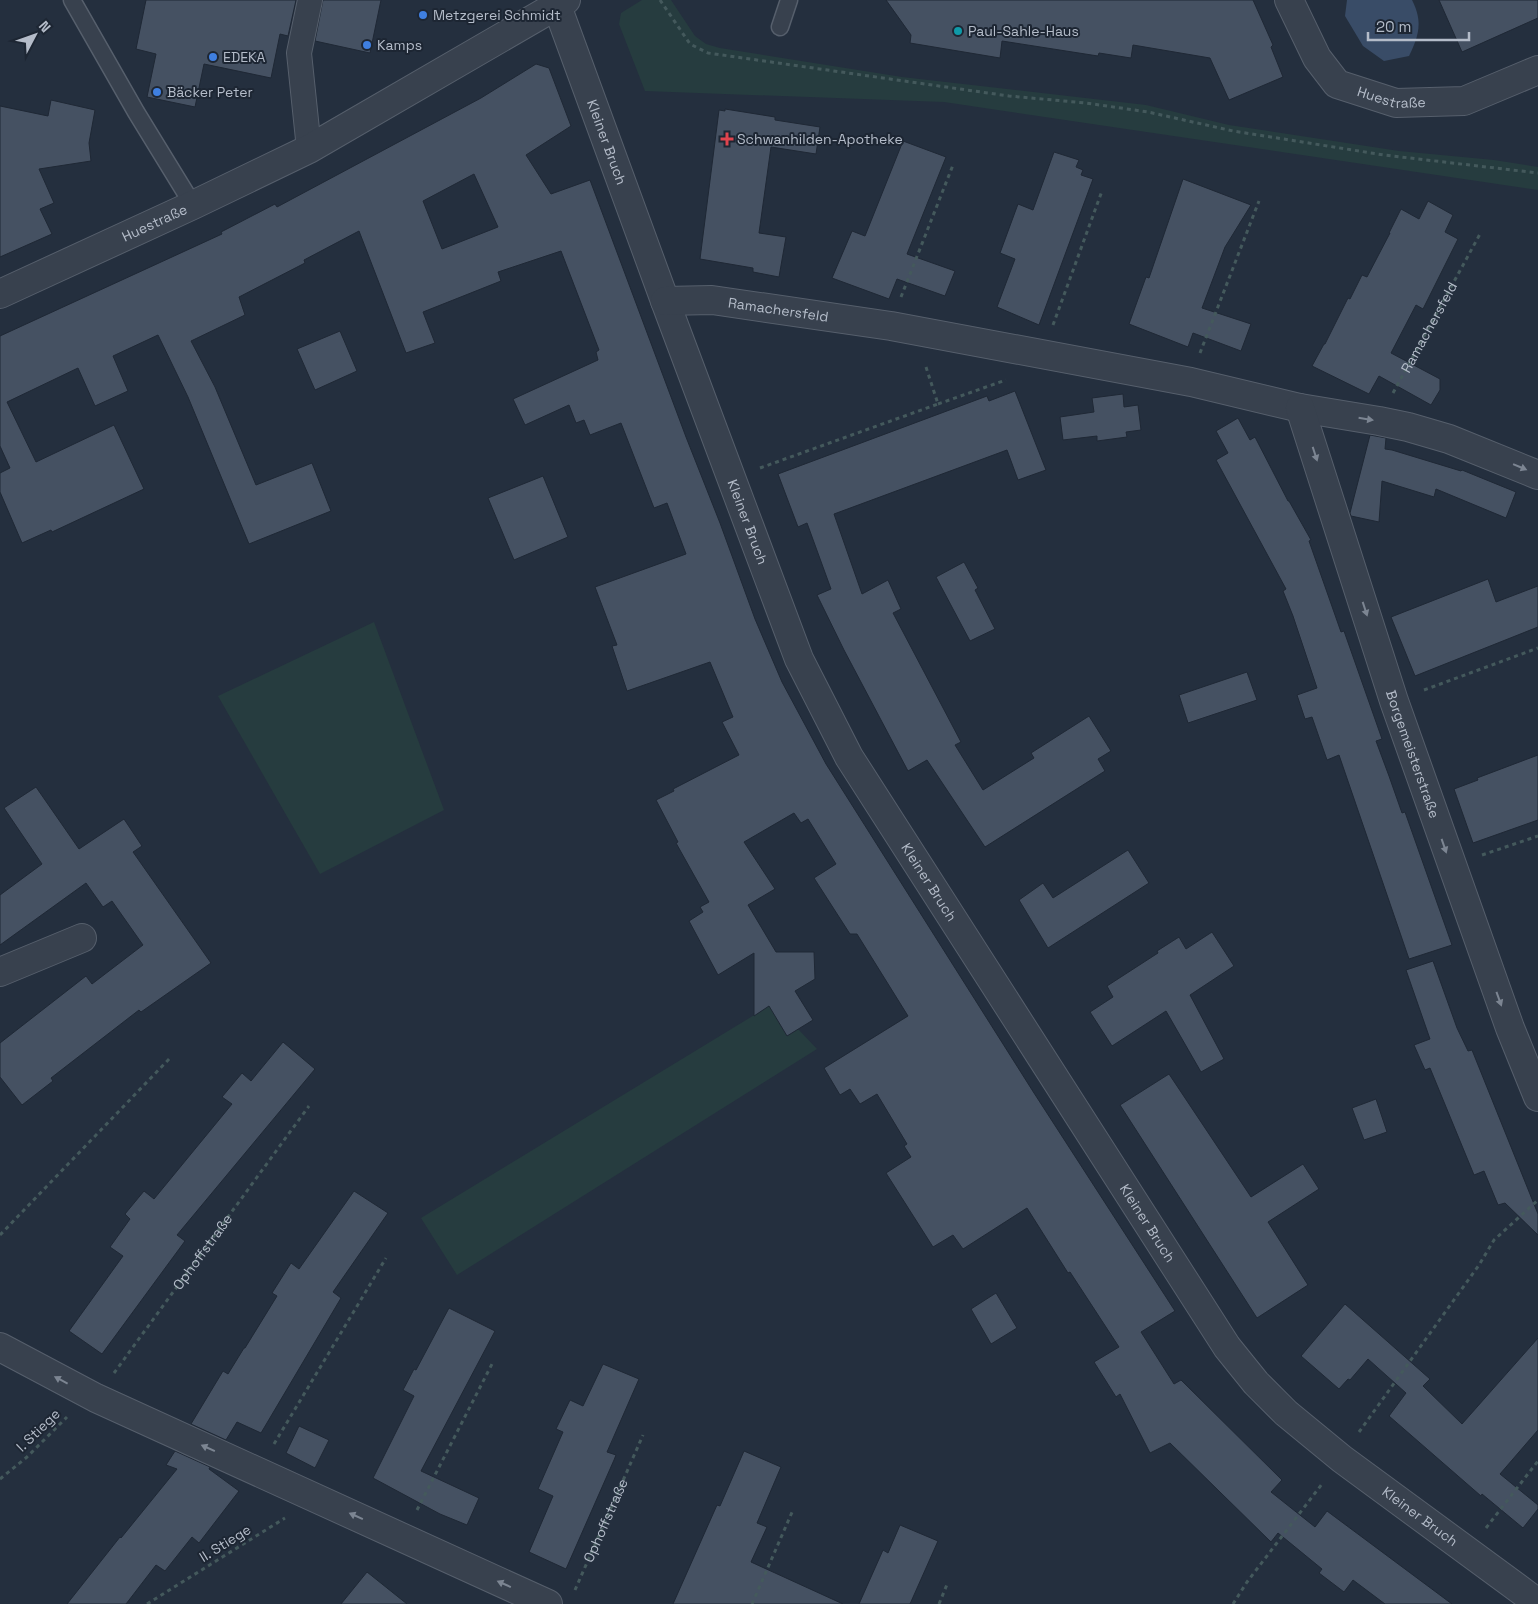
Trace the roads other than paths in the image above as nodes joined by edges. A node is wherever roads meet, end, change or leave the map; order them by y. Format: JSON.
{"nodes":[{"id":1,"x":72,"y":0,"type":"edge"},
{"id":2,"x":310,"y":0,"type":"edge"},
{"id":3,"x":789,"y":0,"type":"edge"},
{"id":4,"x":1289,"y":0,"type":"edge"},
{"id":5,"x":561,"y":3,"type":"edge"},
{"id":6,"x":780,"y":27,"type":"dead end"},
{"id":7,"x":1538,"y":70,"type":"edge"},
{"id":8,"x":309,"y":149,"type":"junction"},
{"id":9,"x":193,"y":205,"type":"junction"},
{"id":10,"x":0,"y":294,"type":"edge"},
{"id":11,"x":665,"y":301,"type":"junction"},
{"id":12,"x":1300,"y":408,"type":"junction"},
{"id":13,"x":1538,"y":474,"type":"edge"},
{"id":14,"x":82,"y":938,"type":"dead end"},
{"id":15,"x":0,"y":972,"type":"edge"},
{"id":16,"x":1538,"y":1097,"type":"edge"},
{"id":17,"x":0,"y":1347,"type":"edge"},
{"id":18,"x":1538,"y":1603,"type":"edge"},
{"id":19,"x":548,"y":1604,"type":"edge"}],
"edges":[{"from":1,"to":9,"type":"lane"},
{"from":2,"to":8,"type":"street"},
{"from":3,"to":6,"type":"lane"},
{"from":4,"to":7,"type":"street","name":"Huestraße"},
{"from":5,"to":8,"type":"street","name":"Huestraße"},
{"from":5,"to":11,"type":"street","name":"Kleiner Bruch"},
{"from":8,"to":9,"type":"street","name":"Huestraße"},
{"from":9,"to":10,"type":"street","name":"Huestraße"},
{"from":11,"to":12,"type":"street","name":"Ramachersfeld"},
{"from":11,"to":18,"type":"street","name":"Kleiner Bruch"},
{"from":12,"to":13,"type":"street","name":"Ramachersfeld","one_way":true},
{"from":12,"to":16,"type":"street","name":"Borgemeisterstraße","one_way":true},
{"from":14,"to":15,"type":"street"},
{"from":19,"to":17,"type":"street","one_way":true}]}
